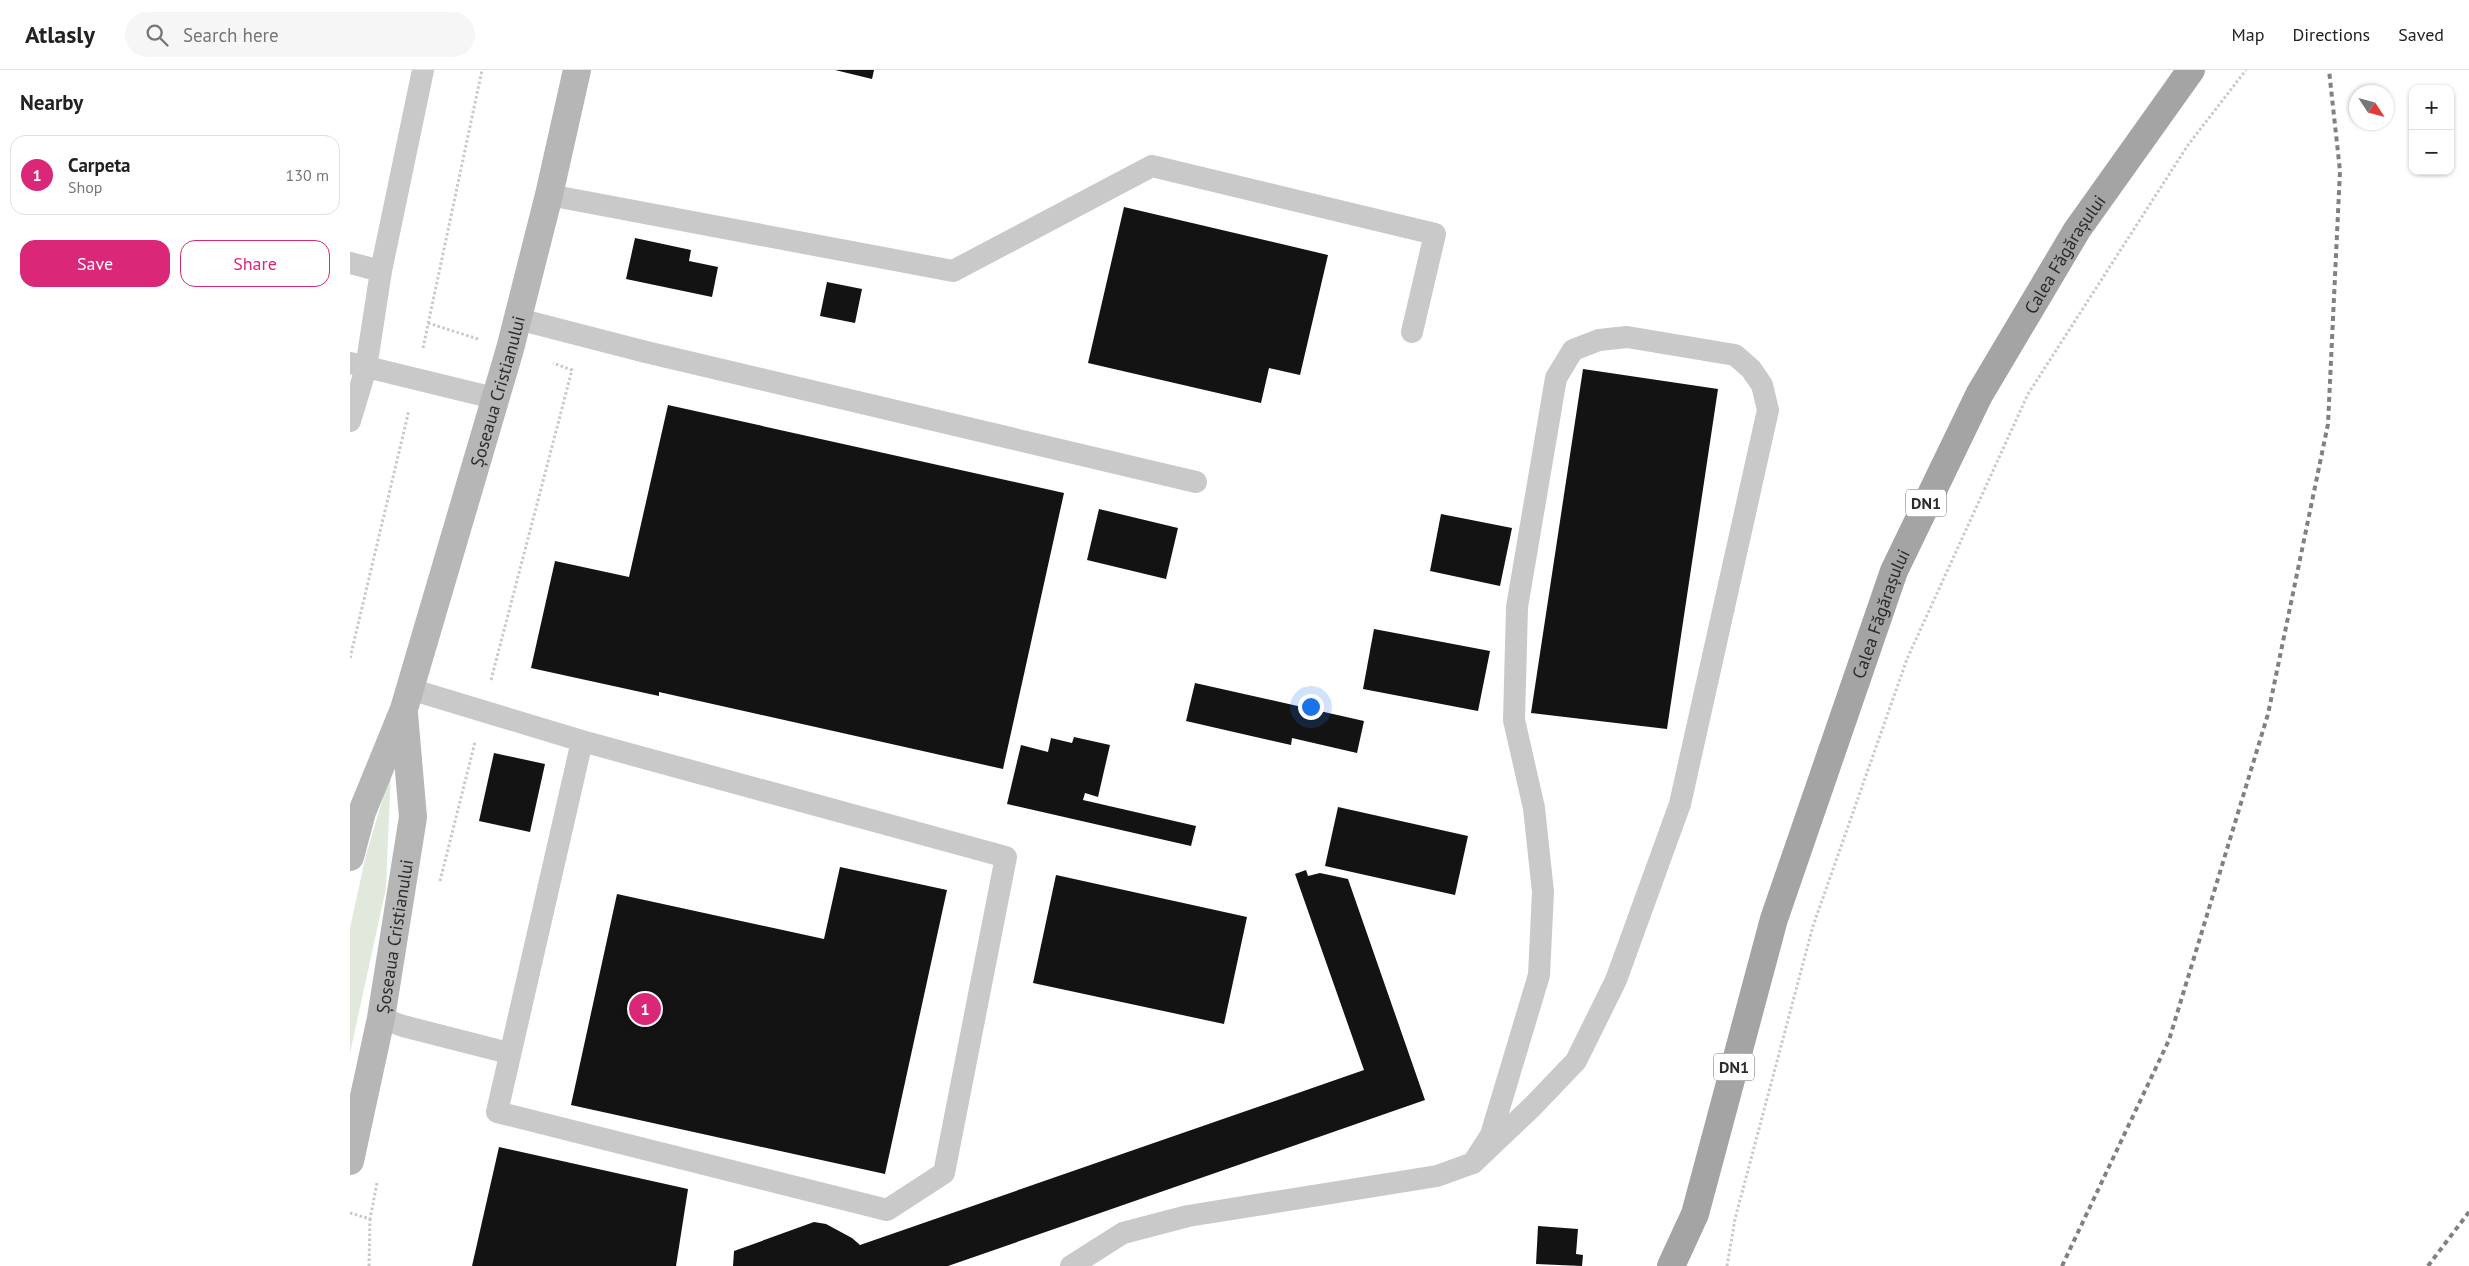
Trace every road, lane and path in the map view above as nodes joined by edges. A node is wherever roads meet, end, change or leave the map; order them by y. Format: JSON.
{"nodes":[{"id":1,"x":423,"y":70,"type":"edge"},
{"id":2,"x":577,"y":70,"type":"edge"},
{"id":3,"x":2190,"y":70,"type":"edge"},
{"id":4,"x":2246,"y":70,"type":"edge"},
{"id":5,"x":549,"y":195,"type":"junction"},
{"id":6,"x":350,"y":263,"type":"edge"},
{"id":7,"x":381,"y":271,"type":"junction"},
{"id":8,"x":518,"y":320,"type":"junction"},
{"id":9,"x":1412,"y":332,"type":"dead end"},
{"id":10,"x":358,"y":365,"type":"edge"},
{"id":11,"x":494,"y":398,"type":"junction"},
{"id":12,"x":350,"y":420,"type":"edge"},
{"id":13,"x":1196,"y":482,"type":"dead end"},
{"id":14,"x":407,"y":699,"type":"junction"},
{"id":15,"x":582,"y":741,"type":"junction"},
{"id":16,"x":350,"y":857,"type":"edge"},
{"id":17,"x":381,"y":1018,"type":"junction"},
{"id":18,"x":509,"y":1053,"type":"junction"},
{"id":19,"x":350,"y":1161,"type":"edge"},
{"id":20,"x":1473,"y":1163,"type":"junction"},
{"id":21,"x":1695,"y":1214,"type":"junction"},
{"id":22,"x":370,"y":1219,"type":"dead end"},
{"id":23,"x":369,"y":1266,"type":"edge"},
{"id":24,"x":1071,"y":1266,"type":"edge"},
{"id":25,"x":1671,"y":1266,"type":"edge"},
{"id":26,"x":1691,"y":1266,"type":"edge"},
{"id":27,"x":1727,"y":1266,"type":"edge"}],
"edges":[{"from":1,"to":7,"type":"lane"},
{"from":2,"to":5,"type":"street","name":"Șoseaua Cristianului"},
{"from":3,"to":21,"type":"main road","name":"Calea Făgărașului","number":"DN1"},
{"from":4,"to":27,"type":"path"},
{"from":5,"to":8,"type":"street","name":"Șoseaua Cristianului"},
{"from":5,"to":9,"type":"lane"},
{"from":6,"to":7,"type":"lane"},
{"from":7,"to":10,"type":"lane"},
{"from":8,"to":11,"type":"street","name":"Șoseaua Cristianului"},
{"from":8,"to":13,"type":"lane"},
{"from":10,"to":11,"type":"lane"},
{"from":10,"to":12,"type":"lane"},
{"from":11,"to":14,"type":"street","name":"Șoseaua Cristianului"},
{"from":14,"to":15,"type":"lane"},
{"from":14,"to":16,"type":"street","name":"Șoseaua Cristianului"},
{"from":14,"to":17,"type":"street","name":"Șoseaua Cristianului"},
{"from":15,"to":18,"type":"lane"},
{"from":15,"to":18,"type":"lane"},
{"from":17,"to":18,"type":"lane"},
{"from":17,"to":19,"type":"street","name":"Șoseaua Cristianului"},
{"from":20,"to":20,"type":"lane"},
{"from":20,"to":24,"type":"lane"},
{"from":21,"to":25,"type":"main road","name":"Calea Făgărașului","number":"DN1"},
{"from":21,"to":26,"type":"main road","name":"Calea Făgărașului","number":"DN1"},
{"from":22,"to":23,"type":"path"}]}
